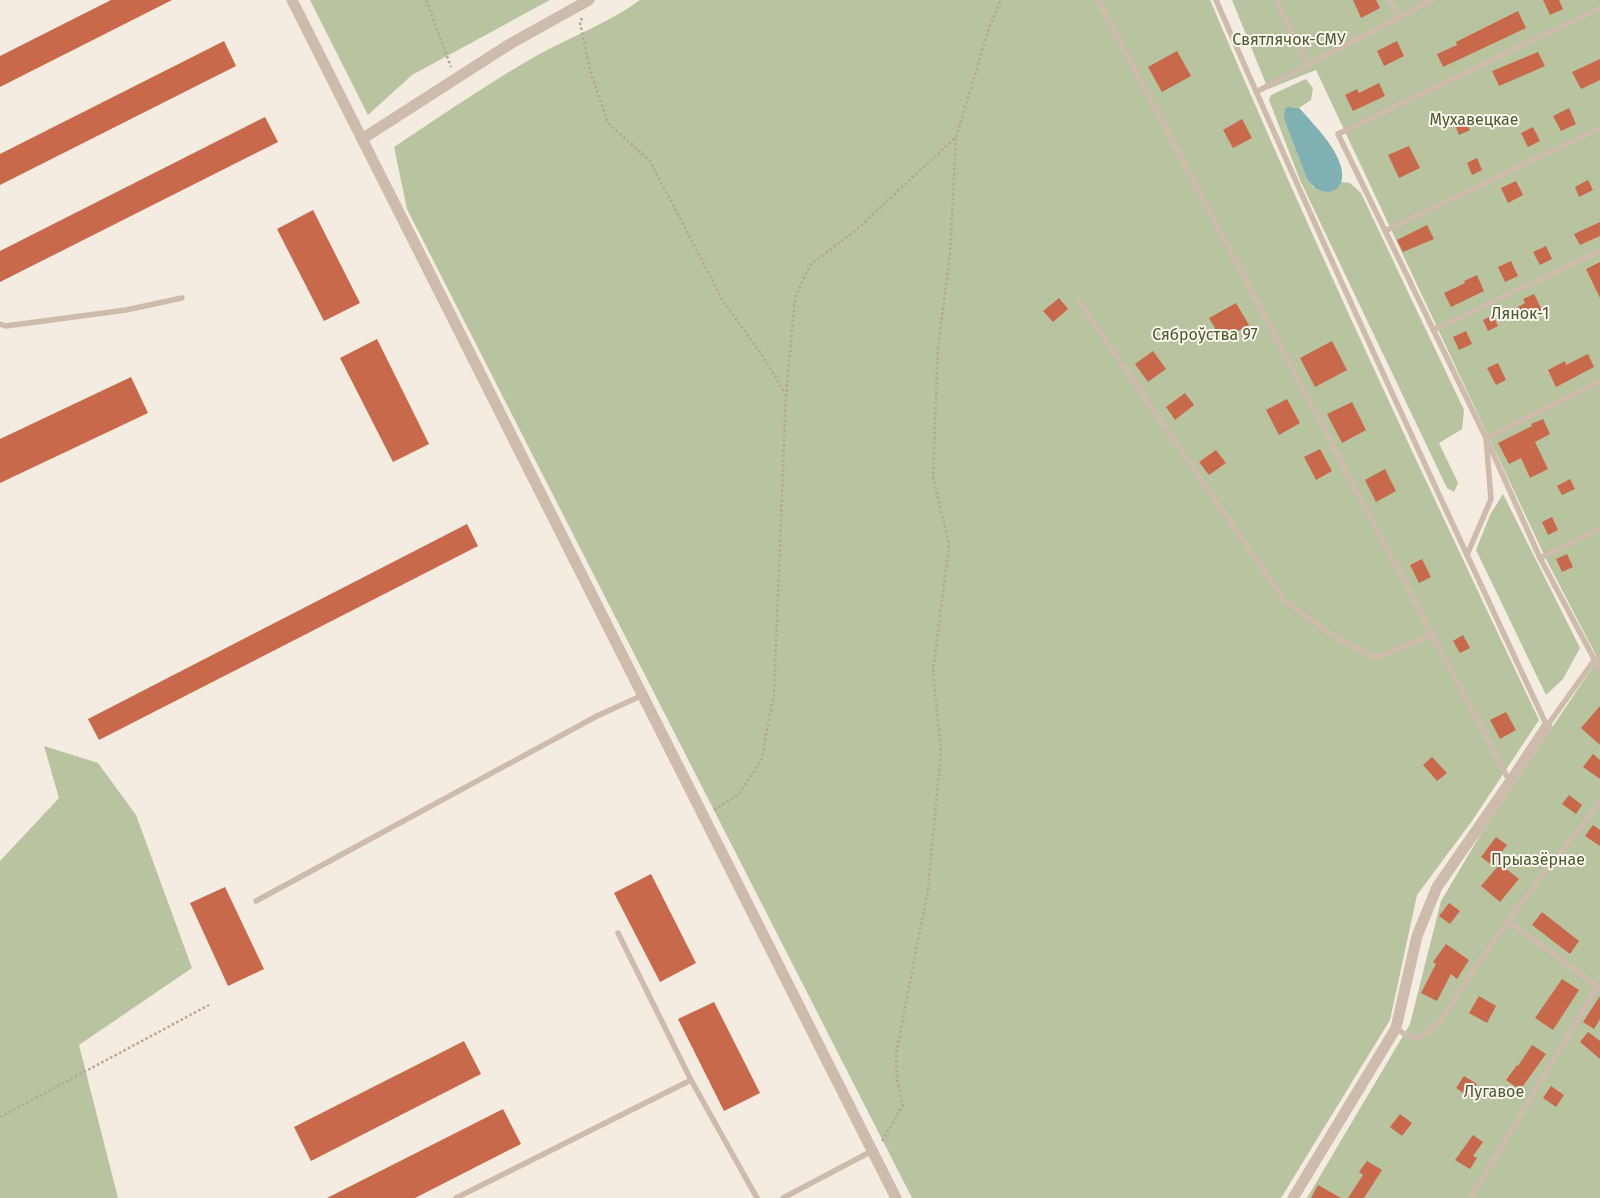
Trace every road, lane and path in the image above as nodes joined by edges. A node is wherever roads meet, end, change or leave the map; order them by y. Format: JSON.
{"nodes":[{"id":1,"x":292,"y":0,"type":"edge"},
{"id":2,"x":426,"y":0,"type":"edge"},
{"id":3,"x":1001,"y":0,"type":"edge"},
{"id":4,"x":1098,"y":0,"type":"edge"},
{"id":5,"x":1216,"y":0,"type":"edge"},
{"id":6,"x":1276,"y":0,"type":"edge"},
{"id":7,"x":1390,"y":0,"type":"edge"},
{"id":8,"x":1432,"y":0,"type":"edge"},
{"id":9,"x":588,"y":1,"type":"edge"},
{"id":10,"x":1600,"y":8,"type":"edge"},
{"id":11,"x":1398,"y":18,"type":"junction"},
{"id":12,"x":1308,"y":66,"type":"junction"},
{"id":13,"x":456,"y":79,"type":"junction"},
{"id":14,"x":1256,"y":92,"type":"junction"},
{"id":15,"x":1600,"y":128,"type":"edge"},
{"id":16,"x":956,"y":137,"type":"junction"},
{"id":17,"x":362,"y":139,"type":"junction"},
{"id":18,"x":1385,"y":231,"type":"junction"},
{"id":19,"x":1600,"y":251,"type":"edge"},
{"id":20,"x":182,"y":298,"type":"dead end"},
{"id":21,"x":1078,"y":300,"type":"dead end"},
{"id":22,"x":0,"y":324,"type":"edge"},
{"id":23,"x":1433,"y":330,"type":"junction"},
{"id":24,"x":1600,"y":381,"type":"edge"},
{"id":25,"x":786,"y":395,"type":"junction"},
{"id":26,"x":1486,"y":438,"type":"junction"},
{"id":27,"x":1600,"y":529,"type":"edge"},
{"id":28,"x":1467,"y":555,"type":"junction"},
{"id":29,"x":1540,"y":558,"type":"junction"},
{"id":30,"x":1433,"y":634,"type":"junction"},
{"id":31,"x":1598,"y":658,"type":"edge"},
{"id":32,"x":1600,"y":670,"type":"edge"},
{"id":33,"x":643,"y":695,"type":"junction"},
{"id":34,"x":1547,"y":726,"type":"junction"},
{"id":35,"x":1510,"y":782,"type":"junction"},
{"id":36,"x":1600,"y":802,"type":"edge"},
{"id":37,"x":705,"y":816,"type":"junction"},
{"id":38,"x":256,"y":901,"type":"dead end"},
{"id":39,"x":1508,"y":921,"type":"junction"},
{"id":40,"x":618,"y":933,"type":"dead end"},
{"id":41,"x":1599,"y":987,"type":"edge"},
{"id":42,"x":209,"y":1005,"type":"dead end"},
{"id":43,"x":1396,"y":1028,"type":"junction"},
{"id":44,"x":691,"y":1080,"type":"junction"},
{"id":45,"x":0,"y":1116,"type":"edge"},
{"id":46,"x":872,"y":1151,"type":"junction"},
{"id":47,"x":880,"y":1166,"type":"junction"},
{"id":48,"x":456,"y":1198,"type":"edge"},
{"id":49,"x":757,"y":1198,"type":"edge"},
{"id":50,"x":783,"y":1198,"type":"edge"},
{"id":51,"x":896,"y":1198,"type":"edge"},
{"id":52,"x":1292,"y":1198,"type":"edge"},
{"id":53,"x":1471,"y":1198,"type":"edge"}],
"edges":[{"from":1,"to":17,"type":"street"},
{"from":2,"to":13,"type":"path"},
{"from":3,"to":16,"type":"path"},
{"from":4,"to":30,"type":"lane"},
{"from":5,"to":14,"type":"lane"},
{"from":6,"to":12,"type":"lane"},
{"from":7,"to":11,"type":"lane"},
{"from":8,"to":11,"type":"lane"},
{"from":9,"to":13,"type":"street"},
{"from":9,"to":25,"type":"path"},
{"from":10,"to":18,"type":"lane"},
{"from":11,"to":12,"type":"lane"},
{"from":12,"to":14,"type":"lane"},
{"from":13,"to":17,"type":"street"},
{"from":14,"to":28,"type":"lane"},
{"from":15,"to":18,"type":"lane"},
{"from":16,"to":25,"type":"path"},
{"from":16,"to":47,"type":"path"},
{"from":17,"to":33,"type":"street"},
{"from":18,"to":23,"type":"lane"},
{"from":19,"to":23,"type":"lane"},
{"from":20,"to":22,"type":"lane"},
{"from":21,"to":30,"type":"lane"},
{"from":23,"to":26,"type":"lane"},
{"from":24,"to":26,"type":"lane"},
{"from":25,"to":37,"type":"path"},
{"from":26,"to":28,"type":"lane"},
{"from":26,"to":29,"type":"lane"},
{"from":27,"to":29,"type":"lane"},
{"from":28,"to":34,"type":"lane"},
{"from":29,"to":31,"type":"lane"},
{"from":30,"to":35,"type":"lane"},
{"from":31,"to":32,"type":"lane"},
{"from":31,"to":34,"type":"lane"},
{"from":33,"to":37,"type":"street"},
{"from":33,"to":38,"type":"lane"},
{"from":34,"to":35,"type":"street"},
{"from":35,"to":43,"type":"street"},
{"from":36,"to":39,"type":"lane"},
{"from":37,"to":46,"type":"street"},
{"from":39,"to":41,"type":"lane"},
{"from":39,"to":43,"type":"lane"},
{"from":40,"to":44,"type":"lane"},
{"from":41,"to":53,"type":"lane"},
{"from":42,"to":45,"type":"path"},
{"from":43,"to":52,"type":"street"},
{"from":44,"to":48,"type":"lane"},
{"from":44,"to":49,"type":"lane"},
{"from":46,"to":47,"type":"street"},
{"from":46,"to":50,"type":"lane"},
{"from":47,"to":51,"type":"street"}]}
